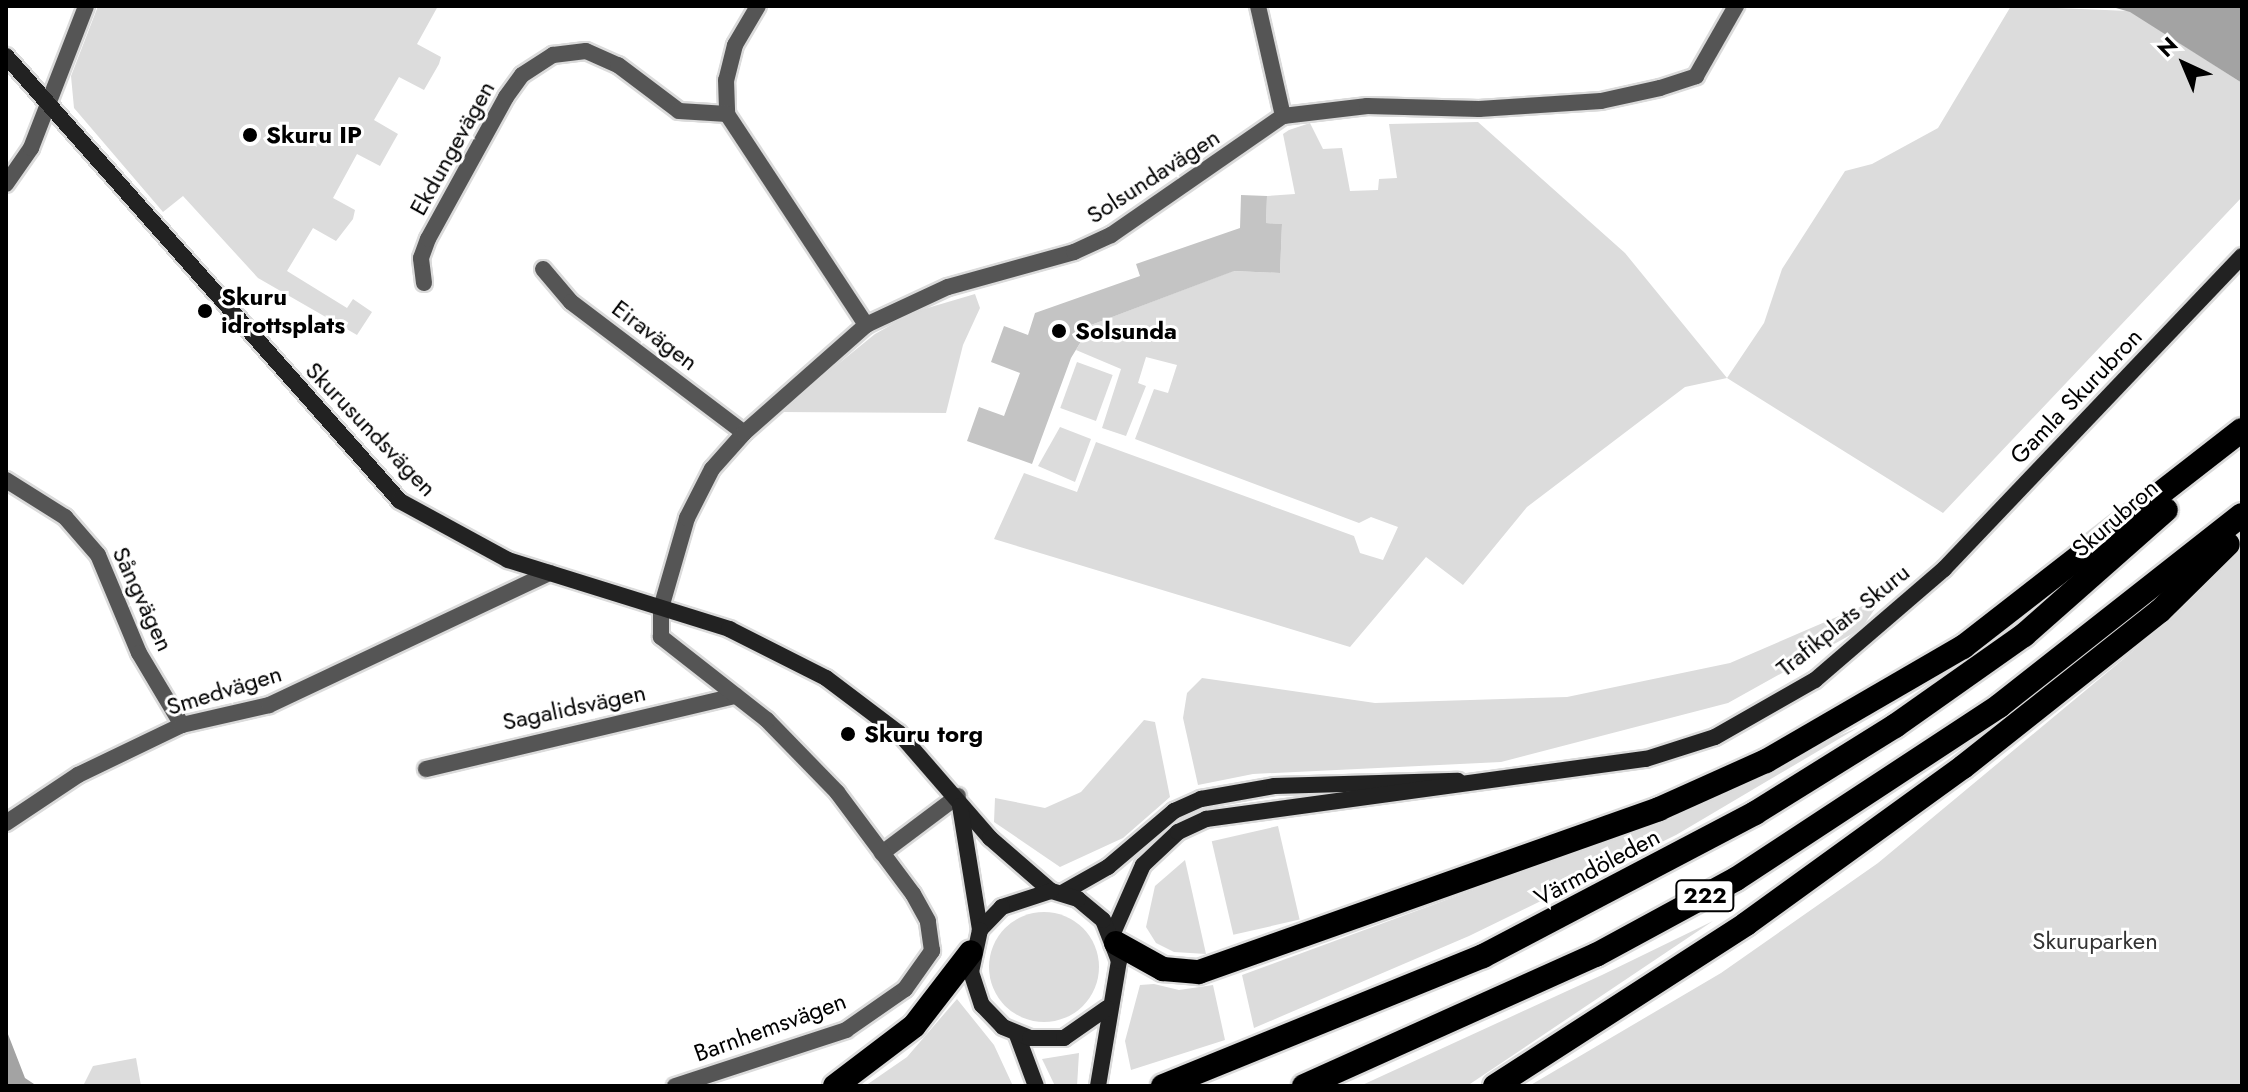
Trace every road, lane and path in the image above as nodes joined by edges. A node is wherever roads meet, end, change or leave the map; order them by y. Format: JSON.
{"nodes":[{"id":1,"x":86,"y":6,"type":"edge"},
{"id":2,"x":758,"y":6,"type":"edge"},
{"id":3,"x":1258,"y":6,"type":"edge"},
{"id":4,"x":1736,"y":6,"type":"edge"},
{"id":5,"x":6,"y":56,"type":"edge"},
{"id":6,"x":49,"y":103,"type":"junction"},
{"id":7,"x":727,"y":114,"type":"junction"},
{"id":8,"x":1283,"y":116,"type":"junction"},
{"id":9,"x":6,"y":184,"type":"edge"},
{"id":10,"x":2242,"y":256,"type":"edge"},
{"id":11,"x":543,"y":269,"type":"dead end"},
{"id":12,"x":424,"y":283,"type":"dead end"},
{"id":13,"x":866,"y":325,"type":"junction"},
{"id":14,"x":2242,"y":430,"type":"edge"},
{"id":15,"x":744,"y":433,"type":"junction"},
{"id":16,"x":2242,"y":441,"type":"edge"},
{"id":17,"x":6,"y":480,"type":"edge"},
{"id":18,"x":2242,"y":515,"type":"edge"},
{"id":19,"x":2242,"y":530,"type":"edge"},
{"id":20,"x":1944,"y":569,"type":"joint"},
{"id":21,"x":549,"y":573,"type":"junction"},
{"id":22,"x":661,"y":608,"type":"junction"},
{"id":23,"x":2024,"y":635,"type":"joint"},
{"id":24,"x":735,"y":696,"type":"junction"},
{"id":25,"x":182,"y":725,"type":"junction"},
{"id":26,"x":426,"y":769,"type":"dead end"},
{"id":27,"x":1495,"y":782,"type":"junction"},
{"id":28,"x":958,"y":796,"type":"junction"},
{"id":29,"x":6,"y":823,"type":"edge"},
{"id":30,"x":882,"y":853,"type":"junction"},
{"id":31,"x":1056,"y":892,"type":"junction"},
{"id":32,"x":1114,"y":938,"type":"junction"},
{"id":33,"x":976,"y":941,"type":"junction"},
{"id":34,"x":1107,"y":1008,"type":"junction"},
{"id":35,"x":1017,"y":1035,"type":"junction"},
{"id":36,"x":1314,"y":1082,"type":"edge"},
{"id":37,"x":1170,"y":1084,"type":"edge"},
{"id":38,"x":675,"y":1086,"type":"edge"},
{"id":39,"x":835,"y":1086,"type":"edge"},
{"id":40,"x":1036,"y":1086,"type":"edge"},
{"id":41,"x":1098,"y":1086,"type":"edge"},
{"id":42,"x":1495,"y":1086,"type":"edge"}],
"edges":[{"from":1,"to":6,"type":"street"},
{"from":2,"to":7,"type":"street"},
{"from":3,"to":8,"type":"street"},
{"from":4,"to":8,"type":"street","name":"Solsundavägen"},
{"from":5,"to":6,"type":"main road","name":"Skurusundsvägen"},
{"from":6,"to":9,"type":"street"},
{"from":6,"to":21,"type":"main road","name":"Skurusundsvägen"},
{"from":7,"to":12,"type":"street","name":"Ekdungevägen"},
{"from":7,"to":13,"type":"street"},
{"from":8,"to":13,"type":"street","name":"Solsundavägen"},
{"from":10,"to":20,"type":"main road","name":"Gamla Skurubron"},
{"from":11,"to":15,"type":"street","name":"Eiravägen"},
{"from":13,"to":15,"type":"street","name":"Solsundavägen"},
{"from":14,"to":32,"type":"highway"},
{"from":15,"to":22,"type":"street","name":"Solsundavägen"},
{"from":16,"to":23,"type":"highway","name":"Skurubron","number":"222"},
{"from":17,"to":25,"type":"street","name":"Sångvägen"},
{"from":18,"to":36,"type":"highway","number":"222"},
{"from":19,"to":42,"type":"highway"},
{"from":20,"to":27,"type":"main road","name":"Trafikplats Skuru"},
{"from":21,"to":22,"type":"main road","name":"Skurusundsvägen"},
{"from":21,"to":25,"type":"street","name":"Smedvägen"},
{"from":22,"to":24,"type":"street","name":"Barnhemsvägen"},
{"from":22,"to":28,"type":"main road","name":"Skurusundsvägen"},
{"from":23,"to":37,"type":"highway","name":"Värmdöleden","number":"222"},
{"from":24,"to":26,"type":"street","name":"Sagalidsvägen"},
{"from":24,"to":30,"type":"street","name":"Barnhemsvägen"},
{"from":25,"to":29,"type":"street","name":"Smedvägen"},
{"from":27,"to":31,"type":"main road","name":"Trafikplats Skuru"},
{"from":27,"to":32,"type":"main road","name":"Trafikplats Skuru"},
{"from":28,"to":30,"type":"street"},
{"from":28,"to":31,"type":"main road","name":"Skurusundsvägen"},
{"from":28,"to":33,"type":"main road"},
{"from":30,"to":38,"type":"street","name":"Barnhemsvägen"},
{"from":31,"to":32,"type":"main road"},
{"from":31,"to":33,"type":"main road","name":"Trafikplats Skuru"},
{"from":32,"to":34,"type":"main road","name":"Trafikplats Skuru"},
{"from":33,"to":35,"type":"main road"},
{"from":33,"to":39,"type":"highway"},
{"from":34,"to":35,"type":"main road"},
{"from":34,"to":41,"type":"main road","name":"Trafikplats Skuru"},
{"from":35,"to":40,"type":"main road"}]}
